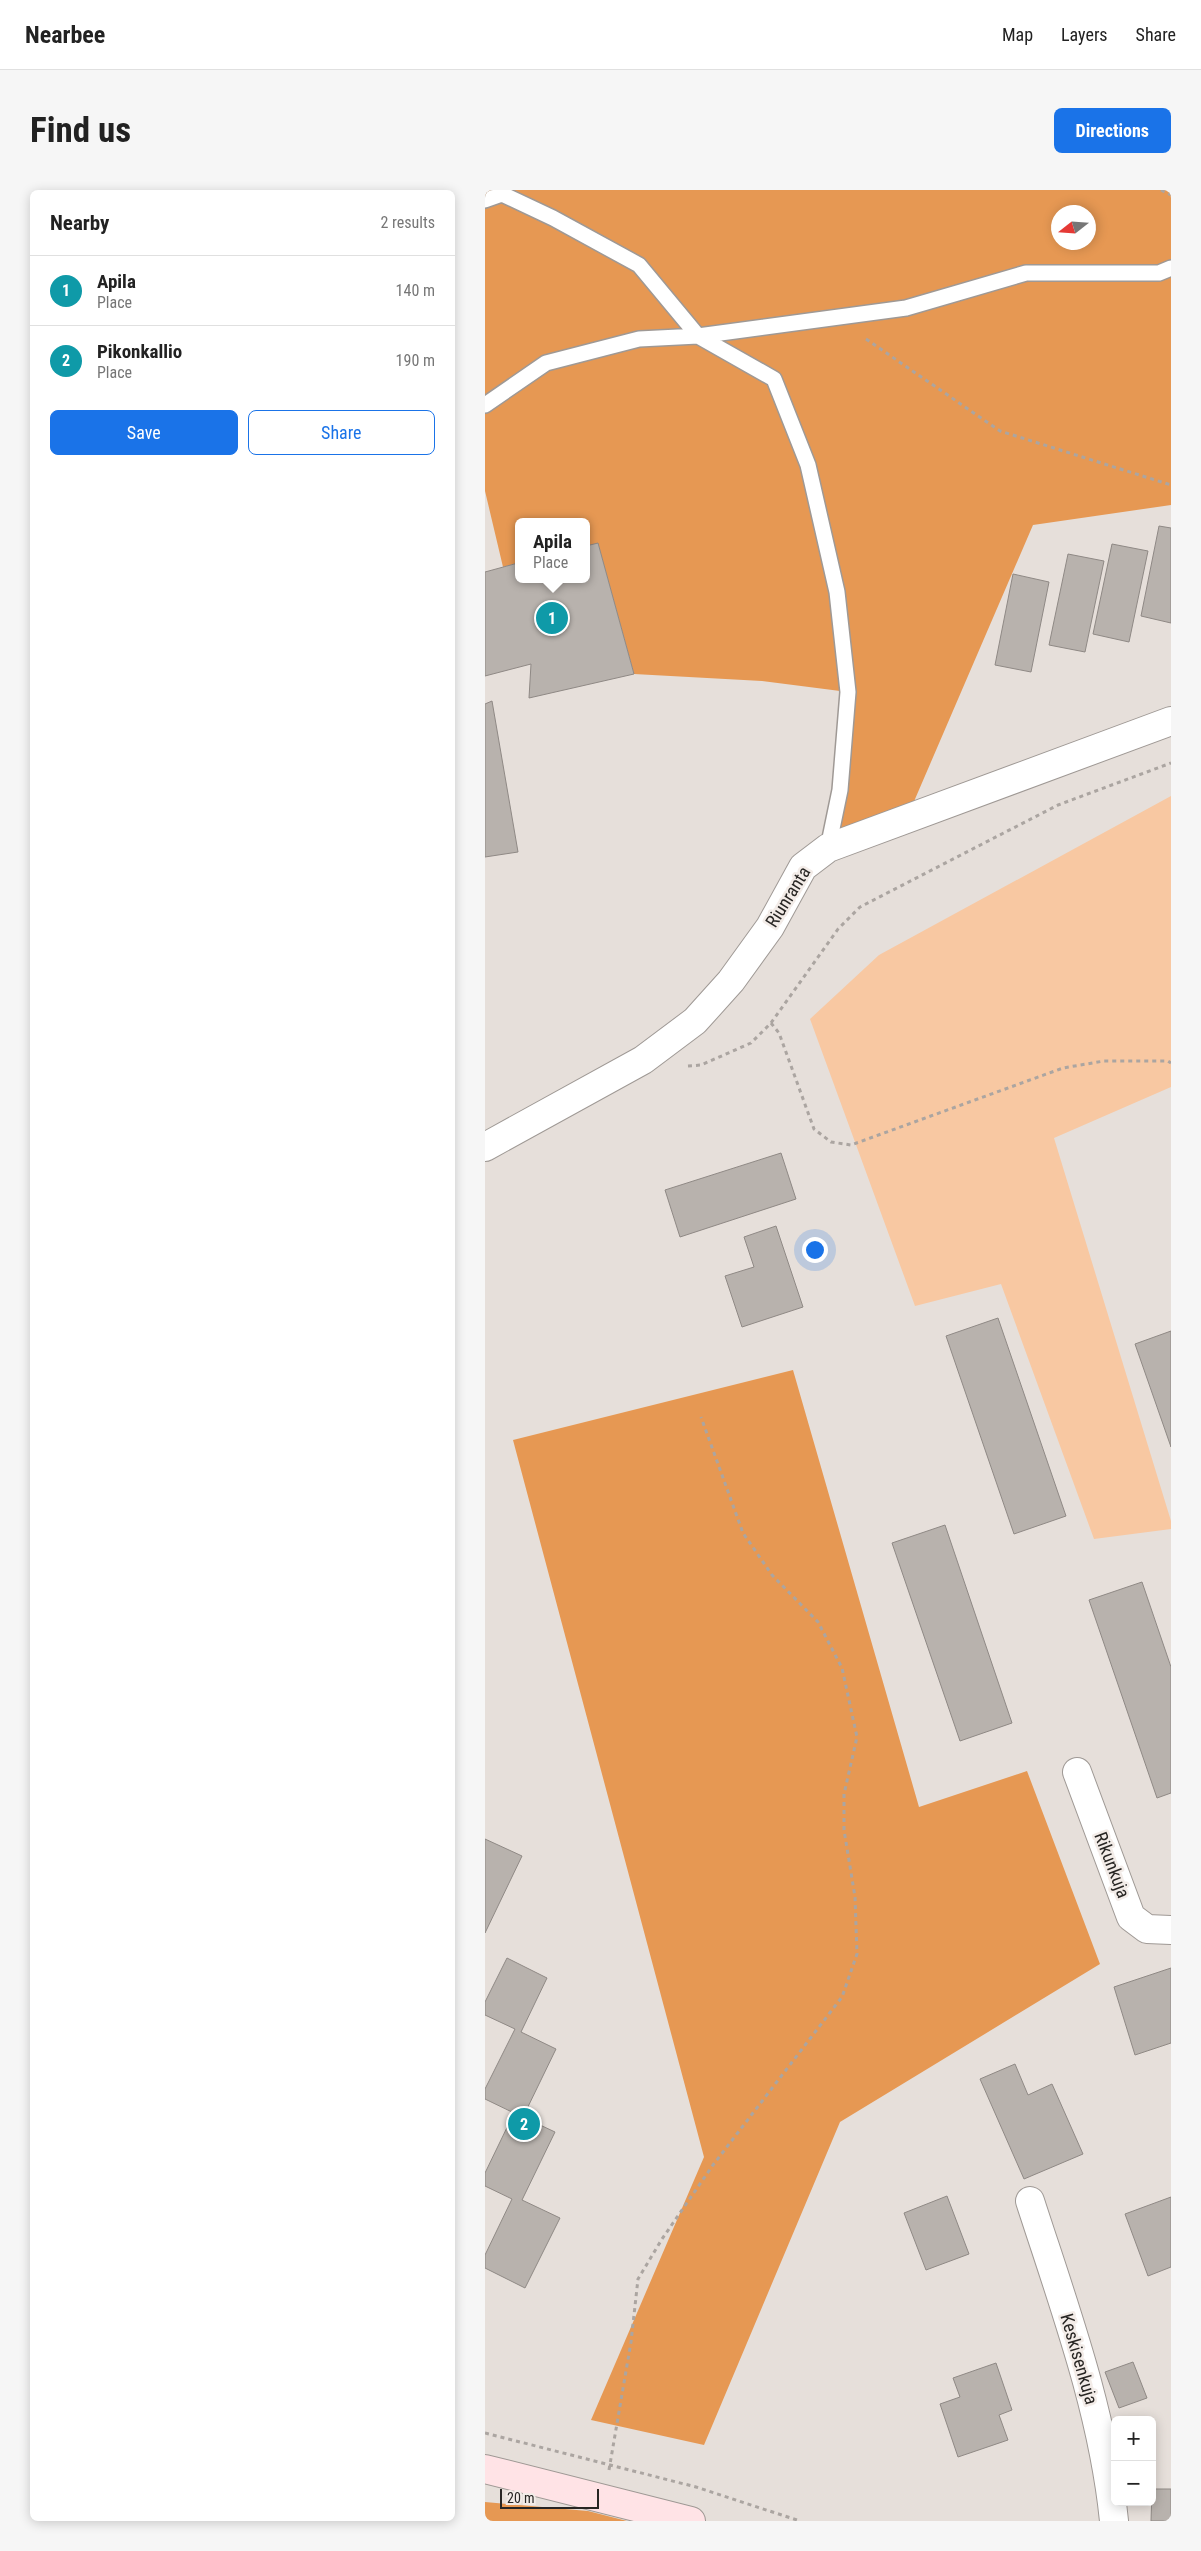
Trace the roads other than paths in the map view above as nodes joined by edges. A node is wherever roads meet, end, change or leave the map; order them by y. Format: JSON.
{"nodes":[{"id":1,"x":485,"y":200,"type":"edge"},
{"id":2,"x":1171,"y":268,"type":"edge"},
{"id":3,"x":698,"y":336,"type":"junction"},
{"id":4,"x":485,"y":405,"type":"edge"},
{"id":5,"x":1171,"y":721,"type":"edge"},
{"id":6,"x":829,"y":848,"type":"junction"},
{"id":7,"x":485,"y":1146,"type":"edge"},
{"id":8,"x":1077,"y":1772,"type":"dead end"},
{"id":9,"x":1171,"y":1930,"type":"edge"},
{"id":10,"x":1030,"y":2201,"type":"dead end"},
{"id":11,"x":485,"y":2469,"type":"edge"},
{"id":12,"x":691,"y":2521,"type":"edge"},
{"id":13,"x":1115,"y":2521,"type":"edge"}],
"edges":[{"from":1,"to":3,"type":"lane"},
{"from":2,"to":3,"type":"lane"},
{"from":3,"to":4,"type":"lane"},
{"from":3,"to":6,"type":"lane"},
{"from":5,"to":6,"type":"street","name":"Riunranta"},
{"from":6,"to":7,"type":"street","name":"Riunranta"},
{"from":8,"to":9,"type":"street","name":"Rikunkuja"},
{"from":10,"to":13,"type":"street","name":"Keskisenkuja"},
{"from":11,"to":12,"type":"street"}]}
